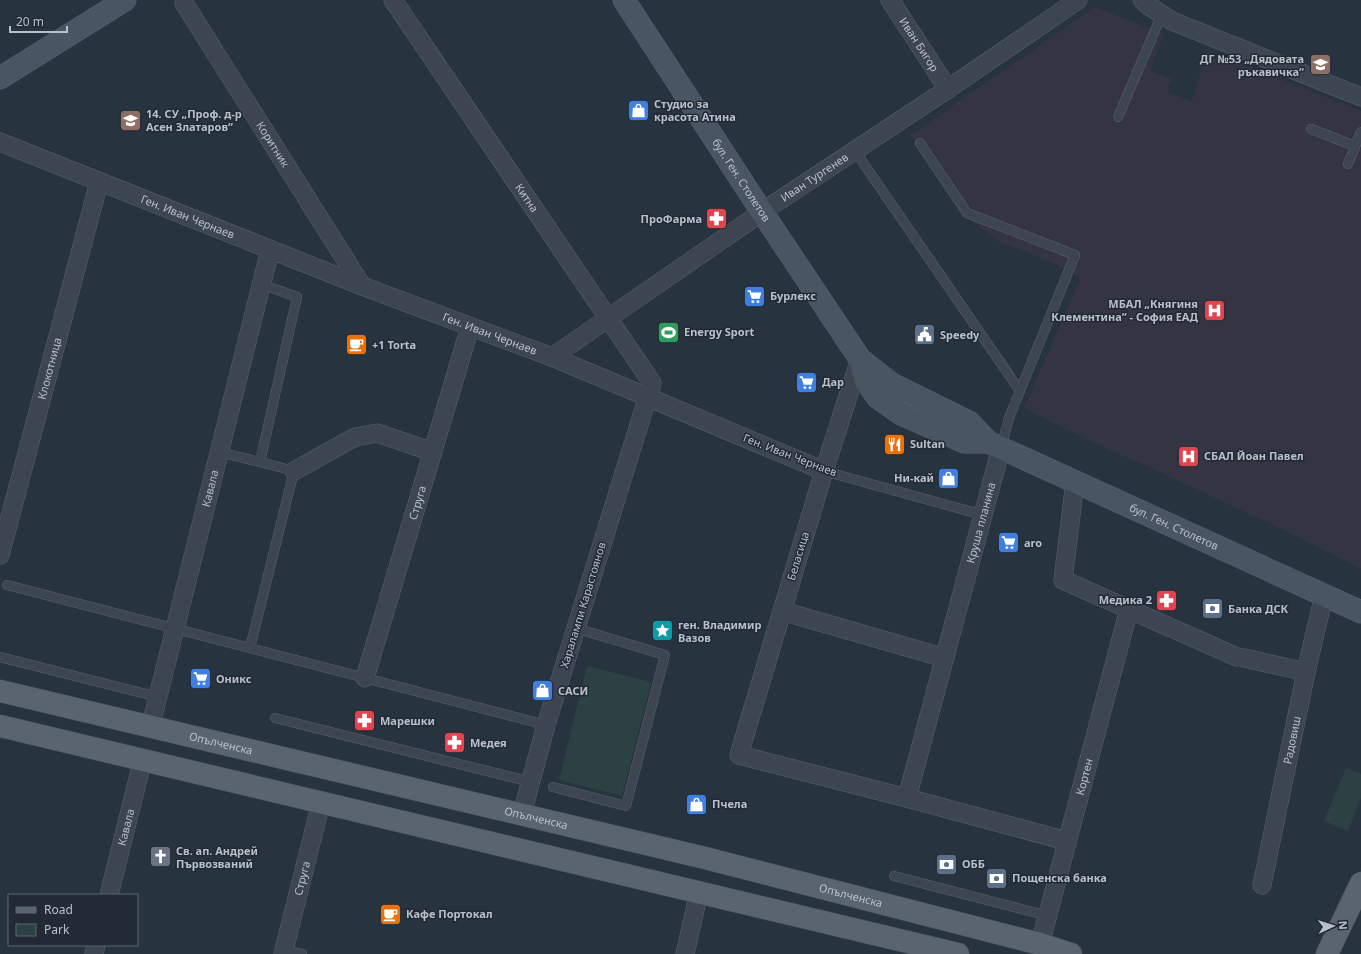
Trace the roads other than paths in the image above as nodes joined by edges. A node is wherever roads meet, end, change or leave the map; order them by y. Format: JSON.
{"nodes":[{"id":1,"x":125,"y":0,"type":"edge"},
{"id":2,"x":394,"y":0,"type":"edge"},
{"id":3,"x":624,"y":0,"type":"edge"},
{"id":4,"x":890,"y":0,"type":"edge"},
{"id":5,"x":1078,"y":0,"type":"edge"},
{"id":6,"x":1142,"y":0,"type":"edge"},
{"id":7,"x":184,"y":3,"type":"dead end"},
{"id":8,"x":1162,"y":14,"type":"junction"},
{"id":9,"x":0,"y":78,"type":"edge"},
{"id":10,"x":948,"y":89,"type":"junction"},
{"id":11,"x":1361,"y":97,"type":"edge"},
{"id":12,"x":1118,"y":117,"type":"dead end"},
{"id":13,"x":1311,"y":129,"type":"dead end"},
{"id":14,"x":1361,"y":132,"type":"edge"},
{"id":15,"x":0,"y":142,"type":"edge"},
{"id":16,"x":920,"y":143,"type":"dead end"},
{"id":17,"x":1355,"y":146,"type":"junction"},
{"id":18,"x":855,"y":151,"type":"junction"},
{"id":19,"x":1348,"y":164,"type":"dead end"},
{"id":20,"x":99,"y":182,"type":"junction"},
{"id":21,"x":762,"y":212,"type":"junction"},
{"id":22,"x":270,"y":250,"type":"junction"},
{"id":23,"x":261,"y":284,"type":"junction"},
{"id":24,"x":362,"y":286,"type":"junction"},
{"id":25,"x":608,"y":318,"type":"junction"},
{"id":26,"x":470,"y":327,"type":"junction"},
{"id":27,"x":552,"y":357,"type":"junction"},
{"id":28,"x":860,"y":359,"type":"junction"},
{"id":29,"x":1020,"y":391,"type":"junction"},
{"id":30,"x":648,"y":397,"type":"junction"},
{"id":31,"x":994,"y":445,"type":"junction"},
{"id":32,"x":219,"y":452,"type":"junction"},
{"id":33,"x":433,"y":452,"type":"junction"},
{"id":34,"x":260,"y":462,"type":"junction"},
{"id":35,"x":294,"y":471,"type":"junction"},
{"id":36,"x":824,"y":471,"type":"junction"},
{"id":37,"x":1075,"y":482,"type":"junction"},
{"id":38,"x":983,"y":515,"type":"junction"},
{"id":39,"x":0,"y":555,"type":"edge"},
{"id":40,"x":6,"y":585,"type":"dead end"},
{"id":41,"x":1324,"y":595,"type":"junction"},
{"id":42,"x":1129,"y":609,"type":"junction"},
{"id":43,"x":782,"y":611,"type":"junction"},
{"id":44,"x":1361,"y":612,"type":"edge"},
{"id":45,"x":575,"y":628,"type":"junction"},
{"id":46,"x":174,"y":629,"type":"junction"},
{"id":47,"x":250,"y":648,"type":"junction"},
{"id":48,"x":0,"y":657,"type":"edge"},
{"id":49,"x":944,"y":658,"type":"junction"},
{"id":50,"x":1306,"y":672,"type":"junction"},
{"id":51,"x":365,"y":678,"type":"junction"},
{"id":52,"x":0,"y":691,"type":"edge"},
{"id":53,"x":158,"y":697,"type":"junction"},
{"id":54,"x":275,"y":718,"type":"dead end"},
{"id":55,"x":546,"y":725,"type":"junction"},
{"id":56,"x":0,"y":726,"type":"edge"},
{"id":57,"x":150,"y":728,"type":"junction"},
{"id":58,"x":143,"y":760,"type":"junction"},
{"id":59,"x":531,"y":782,"type":"junction"},
{"id":60,"x":554,"y":787,"type":"dead end"},
{"id":61,"x":907,"y":798,"type":"junction"},
{"id":62,"x":321,"y":803,"type":"junction"},
{"id":63,"x":522,"y":814,"type":"junction"},
{"id":64,"x":1067,"y":841,"type":"junction"},
{"id":65,"x":894,"y":876,"type":"dead end"},
{"id":66,"x":1361,"y":883,"type":"edge"},
{"id":67,"x":1262,"y":885,"type":"dead end"},
{"id":68,"x":699,"y":892,"type":"junction"},
{"id":69,"x":109,"y":894,"type":"edge"},
{"id":70,"x":1048,"y":916,"type":"junction"},
{"id":71,"x":1040,"y":944,"type":"junction"},
{"id":72,"x":284,"y":952,"type":"edge"},
{"id":73,"x":302,"y":954,"type":"edge"},
{"id":74,"x":685,"y":954,"type":"edge"},
{"id":75,"x":958,"y":954,"type":"edge"},
{"id":76,"x":1070,"y":954,"type":"edge"},
{"id":77,"x":1327,"y":954,"type":"edge"}],
"edges":[{"from":1,"to":9,"type":"street"},
{"from":2,"to":25,"type":"street","name":"Китна"},
{"from":3,"to":21,"type":"street","name":"бул. Ген. Столетов"},
{"from":4,"to":10,"type":"street","name":"Иван Бигор"},
{"from":5,"to":10,"type":"street","name":"Иван Тургенев"},
{"from":6,"to":8,"type":"street"},
{"from":7,"to":24,"type":"street","name":"Коритник"},
{"from":8,"to":11,"type":"street"},
{"from":8,"to":12,"type":"lane"},
{"from":10,"to":18,"type":"street","name":"Иван Тургенев"},
{"from":13,"to":17,"type":"lane"},
{"from":14,"to":17,"type":"lane"},
{"from":15,"to":20,"type":"street","name":"Ген. Иван Чернаев"},
{"from":16,"to":29,"type":"lane","name":"Круша планина"},
{"from":17,"to":19,"type":"lane"},
{"from":18,"to":21,"type":"street","name":"Иван Тургенев"},
{"from":18,"to":29,"type":"lane"},
{"from":20,"to":22,"type":"street","name":"Ген. Иван Чернаев"},
{"from":20,"to":39,"type":"street","name":"Клокотница"},
{"from":21,"to":25,"type":"street","name":"Иван Тургенев"},
{"from":21,"to":28,"type":"street","name":"бул. Ген. Столетов"},
{"from":22,"to":23,"type":"street","name":"Кавала"},
{"from":22,"to":24,"type":"street","name":"Ген. Иван Чернаев"},
{"from":23,"to":32,"type":"street","name":"Кавала"},
{"from":23,"to":34,"type":"lane"},
{"from":24,"to":26,"type":"street","name":"Ген. Иван Чернаев"},
{"from":25,"to":27,"type":"street","name":"Иван Тургенев"},
{"from":25,"to":30,"type":"street","name":"Китна"},
{"from":26,"to":27,"type":"street","name":"Ген. Иван Чернаев"},
{"from":26,"to":33,"type":"street","name":"Струга"},
{"from":27,"to":30,"type":"street","name":"Ген. Иван Чернаев"},
{"from":28,"to":31,"type":"street","name":"бул. Ген. Столетов"},
{"from":28,"to":36,"type":"street","name":"Беласица"},
{"from":29,"to":31,"type":"lane","name":"Круша планина"},
{"from":30,"to":36,"type":"street","name":"Ген. Иван Чернаев"},
{"from":30,"to":45,"type":"street","name":"Харалампи Карастоянов"},
{"from":31,"to":37,"type":"street","name":"бул. Ген. Столетов"},
{"from":31,"to":38,"type":"street","name":"Круша планина"},
{"from":32,"to":34,"type":"lane"},
{"from":32,"to":46,"type":"street","name":"Кавала"},
{"from":33,"to":35,"type":"street"},
{"from":33,"to":51,"type":"street","name":"Струга"},
{"from":34,"to":35,"type":"lane"},
{"from":35,"to":47,"type":"lane"},
{"from":36,"to":38,"type":"lane","name":"Ген. Иван Чернаев"},
{"from":36,"to":43,"type":"street","name":"Беласица"},
{"from":37,"to":41,"type":"street","name":"бул. Ген. Столетов"},
{"from":37,"to":42,"type":"street"},
{"from":38,"to":49,"type":"street","name":"Круша планина"},
{"from":40,"to":46,"type":"lane"},
{"from":41,"to":44,"type":"street","name":"бул. Ген. Столетов"},
{"from":41,"to":50,"type":"street","name":"Радовиш"},
{"from":42,"to":50,"type":"street"},
{"from":42,"to":64,"type":"street","name":"Кортен"},
{"from":43,"to":49,"type":"street"},
{"from":43,"to":61,"type":"street","name":"Беласица"},
{"from":45,"to":55,"type":"street","name":"Харалампи Карастоянов"},
{"from":45,"to":60,"type":"lane"},
{"from":46,"to":47,"type":"lane"},
{"from":46,"to":53,"type":"street","name":"Кавала"},
{"from":47,"to":51,"type":"lane"},
{"from":48,"to":53,"type":"lane"},
{"from":49,"to":61,"type":"street","name":"Круша планина"},
{"from":50,"to":67,"type":"street","name":"Радовиш"},
{"from":51,"to":55,"type":"lane"},
{"from":52,"to":57,"type":"main road","name":"Опълченска"},
{"from":53,"to":57,"type":"street","name":"Кавала"},
{"from":54,"to":59,"type":"lane"},
{"from":55,"to":59,"type":"street","name":"Харалампи Карастоянов"},
{"from":56,"to":58,"type":"main road"},
{"from":57,"to":63,"type":"main road","name":"Опълченска"},
{"from":58,"to":62,"type":"main road"},
{"from":58,"to":69,"type":"street","name":"Кавала"},
{"from":59,"to":63,"type":"street","name":"Харалампи Карастоянов"},
{"from":61,"to":64,"type":"street"},
{"from":62,"to":68,"type":"main road"},
{"from":62,"to":72,"type":"street","name":"Струга"},
{"from":63,"to":71,"type":"main road","name":"Опълченска"},
{"from":64,"to":70,"type":"street","name":"Кортен"},
{"from":65,"to":70,"type":"lane"},
{"from":66,"to":77,"type":"main road"},
{"from":68,"to":74,"type":"street"},
{"from":68,"to":75,"type":"main road"},
{"from":70,"to":71,"type":"street","name":"Кортен"},
{"from":71,"to":76,"type":"main road","name":"Опълченска"},
{"from":72,"to":73,"type":"lane"}]}
